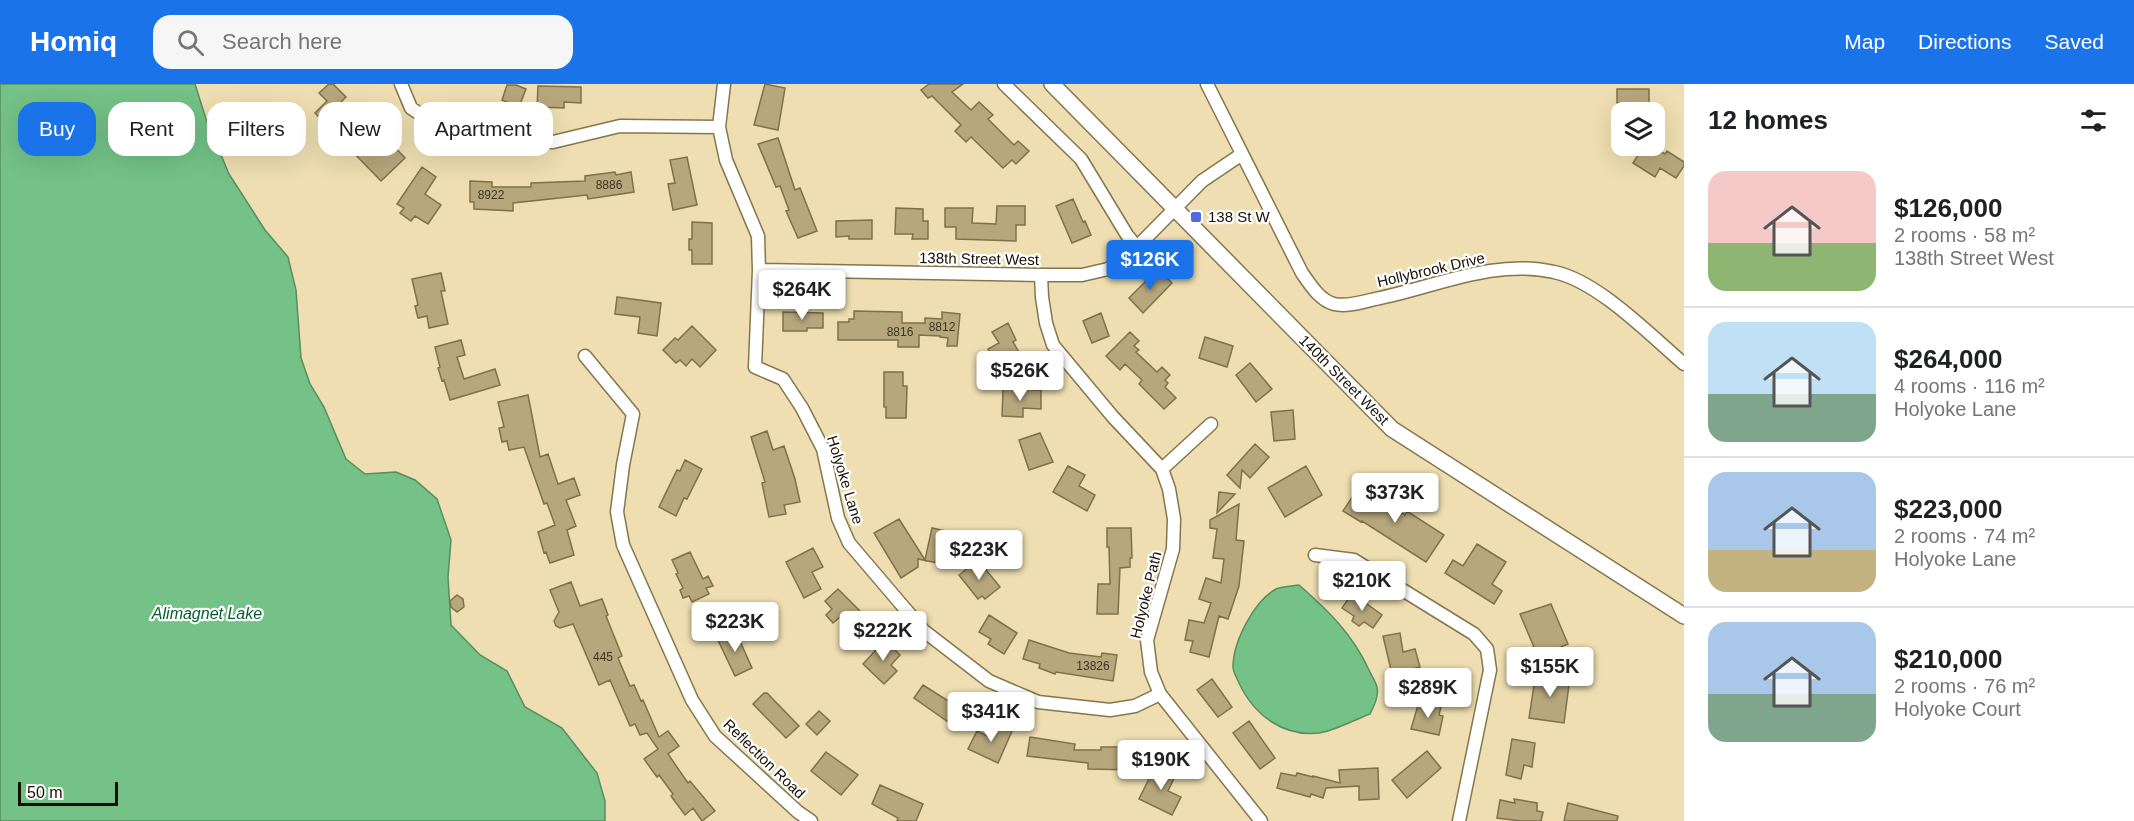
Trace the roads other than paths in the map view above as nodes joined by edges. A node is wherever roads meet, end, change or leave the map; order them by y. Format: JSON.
{"nodes":[{"id":1,"x":401,"y":84,"type":"edge"},
{"id":2,"x":724,"y":84,"type":"edge"},
{"id":3,"x":1005,"y":84,"type":"edge"},
{"id":4,"x":1052,"y":84,"type":"edge"},
{"id":5,"x":1207,"y":84,"type":"edge"},
{"id":6,"x":719,"y":127,"type":"junction"},
{"id":7,"x":1242,"y":154,"type":"junction"},
{"id":8,"x":1175,"y":209,"type":"junction"},
{"id":9,"x":1137,"y":247,"type":"junction"},
{"id":10,"x":759,"y":270,"type":"junction"},
{"id":11,"x":1041,"y":276,"type":"junction"},
{"id":12,"x":585,"y":356,"type":"dead end"},
{"id":13,"x":1684,"y":364,"type":"edge"},
{"id":14,"x":1211,"y":424,"type":"dead end"},
{"id":15,"x":1162,"y":469,"type":"junction"},
{"id":16,"x":1315,"y":555,"type":"dead end"},
{"id":17,"x":1684,"y":616,"type":"edge"},
{"id":18,"x":1160,"y":694,"type":"junction"},
{"id":19,"x":811,"y":821,"type":"edge"},
{"id":20,"x":1261,"y":821,"type":"edge"},
{"id":21,"x":1459,"y":821,"type":"edge"}],
"edges":[{"from":1,"to":6,"type":"street"},
{"from":2,"to":6,"type":"street","name":"Holyoke Lane"},
{"from":3,"to":9,"type":"street"},
{"from":4,"to":8,"type":"street","name":"140th Street West"},
{"from":5,"to":7,"type":"street","name":"Hollybrook Drive"},
{"from":6,"to":10,"type":"street","name":"Holyoke Lane"},
{"from":7,"to":8,"type":"street","name":"138th Street West"},
{"from":7,"to":13,"type":"street","name":"Hollybrook Drive"},
{"from":8,"to":9,"type":"street","name":"138th Street West"},
{"from":8,"to":17,"type":"street","name":"140th Street West"},
{"from":9,"to":11,"type":"street","name":"138th Street West"},
{"from":10,"to":11,"type":"street","name":"138th Street West"},
{"from":10,"to":18,"type":"street","name":"Holyoke Lane"},
{"from":11,"to":15,"type":"street","name":"Holyoke Path"},
{"from":12,"to":19,"type":"street","name":"Reflection Road"},
{"from":14,"to":15,"type":"street"},
{"from":15,"to":18,"type":"street","name":"Holyoke Path"},
{"from":16,"to":21,"type":"street"},
{"from":18,"to":20,"type":"street","name":"Holyoke Path"}]}
